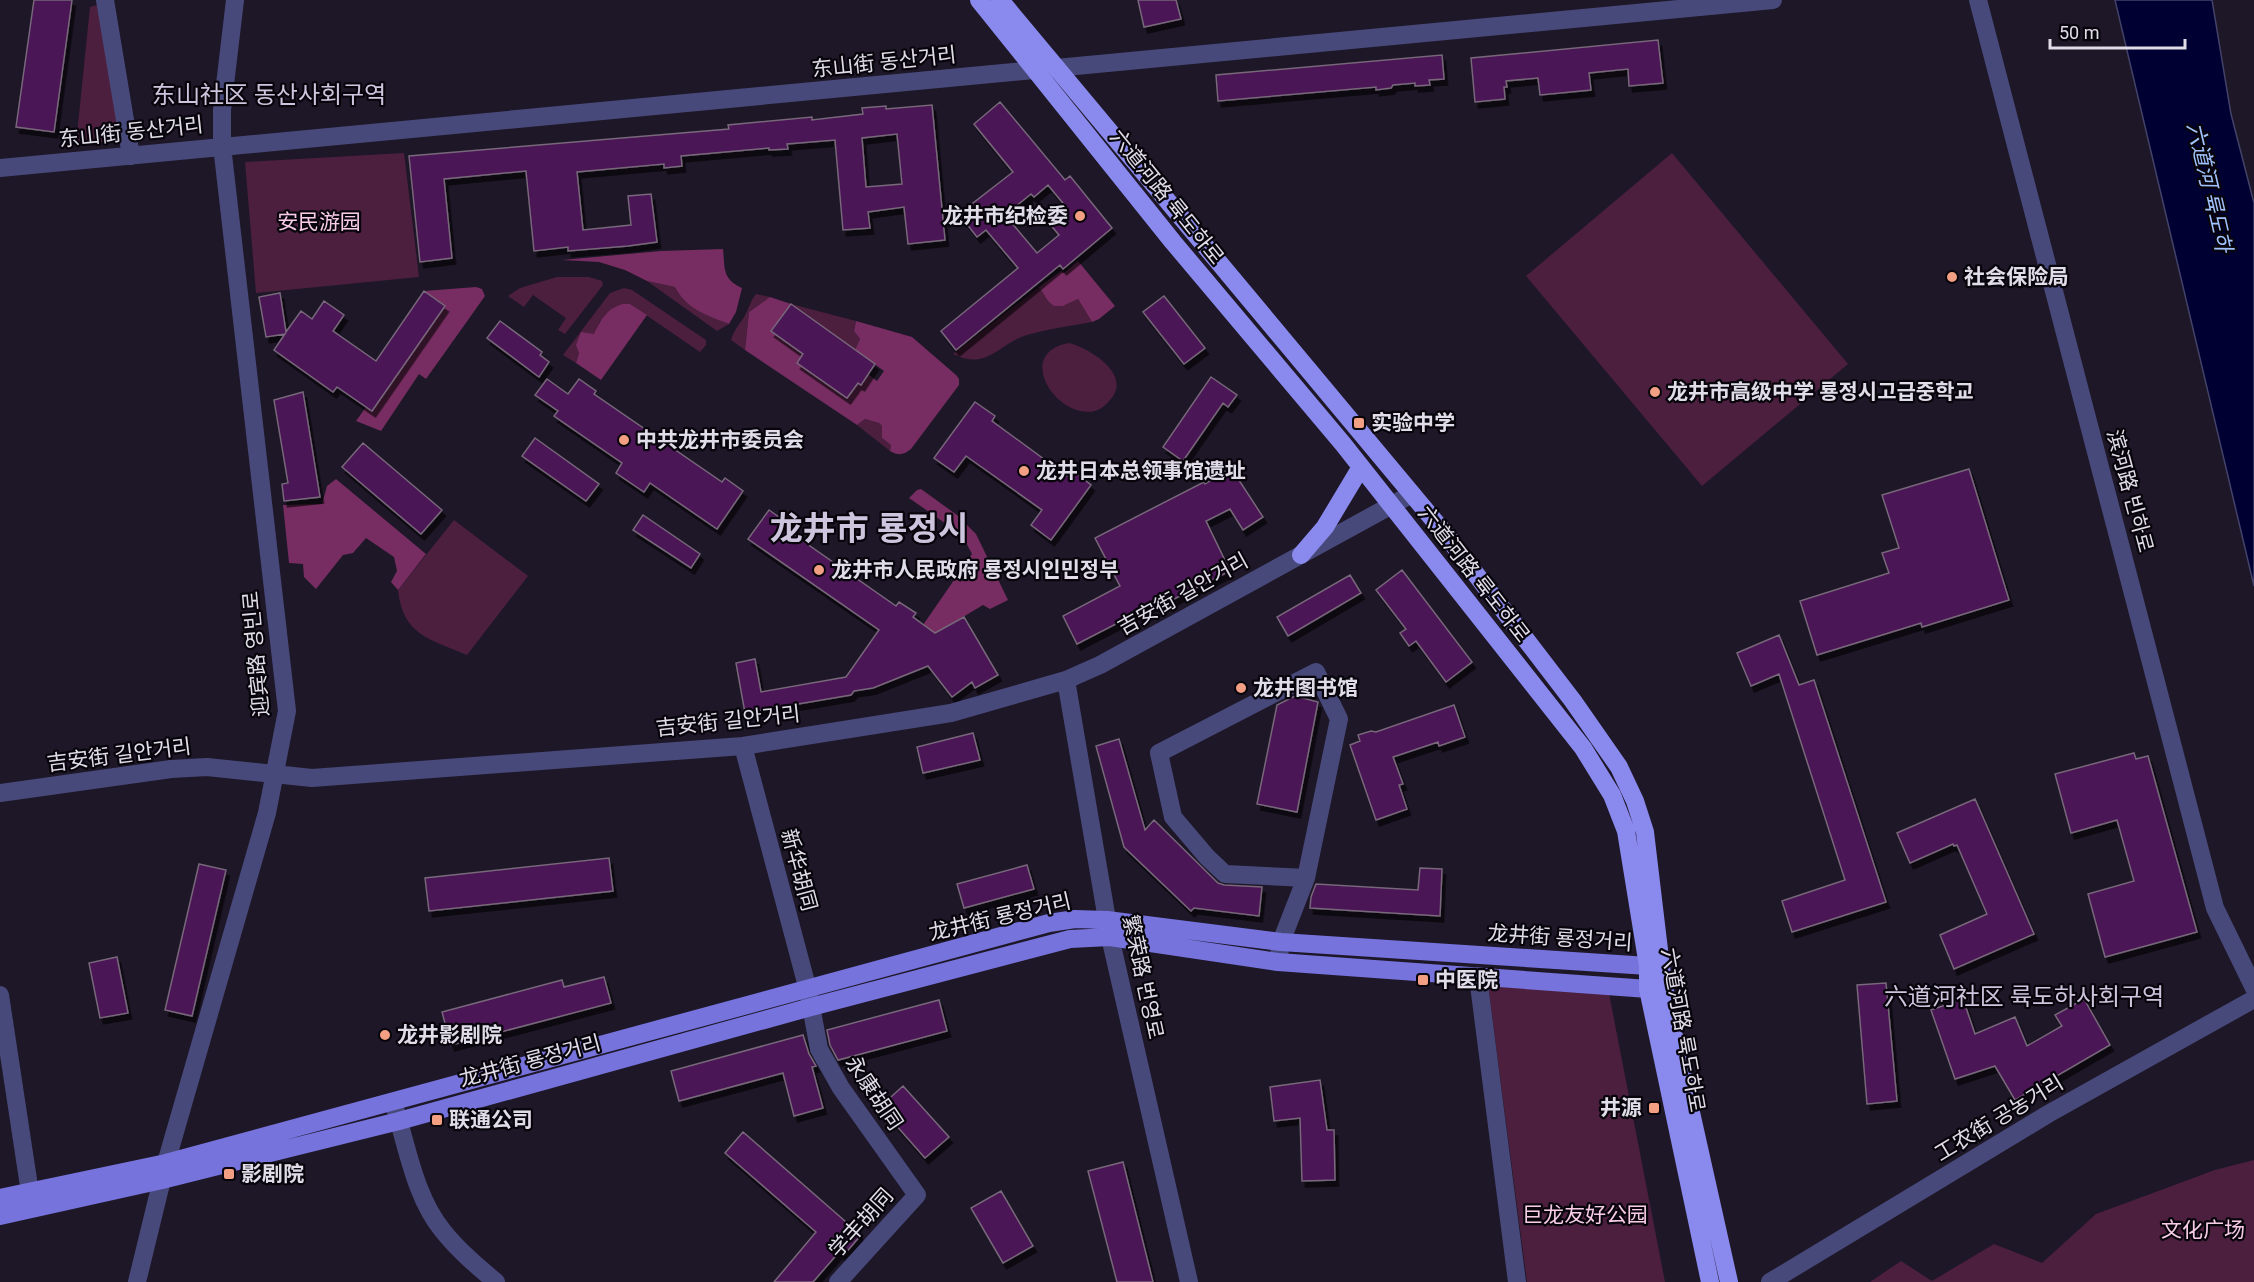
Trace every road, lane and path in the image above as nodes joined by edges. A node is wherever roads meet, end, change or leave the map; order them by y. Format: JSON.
{"nodes":[{"id":1,"x":105,"y":0,"type":"edge"},
{"id":2,"x":235,"y":0,"type":"edge"},
{"id":3,"x":979,"y":0,"type":"edge"},
{"id":4,"x":1000,"y":0,"type":"edge"},
{"id":5,"x":1773,"y":0,"type":"edge"},
{"id":6,"x":1978,"y":0,"type":"edge"},
{"id":7,"x":1055,"y":68,"type":"junction"},
{"id":8,"x":1035,"y":69,"type":"junction"},
{"id":9,"x":222,"y":146,"type":"junction"},
{"id":10,"x":131,"y":156,"type":"junction"},
{"id":11,"x":0,"y":168,"type":"edge"},
{"id":12,"x":1361,"y":467,"type":"junction"},
{"id":13,"x":1412,"y":495,"type":"junction"},
{"id":14,"x":1391,"y":505,"type":"junction"},
{"id":15,"x":1301,"y":555,"type":"junction"},
{"id":16,"x":1066,"y":680,"type":"junction"},
{"id":17,"x":743,"y":746,"type":"junction"},
{"id":18,"x":276,"y":774,"type":"junction"},
{"id":19,"x":0,"y":793,"type":"edge"},
{"id":20,"x":1306,"y":878,"type":"junction"},
{"id":21,"x":1109,"y":928,"type":"junction"},
{"id":22,"x":1281,"y":942,"type":"junction"},
{"id":23,"x":1278,"y":962,"type":"junction"},
{"id":24,"x":1655,"y":970,"type":"junction"},
{"id":25,"x":1478,"y":977,"type":"junction"},
{"id":26,"x":1648,"y":988,"type":"junction"},
{"id":27,"x":2254,"y":988,"type":"edge"},
{"id":28,"x":0,"y":995,"type":"edge"},
{"id":29,"x":810,"y":998,"type":"junction"},
{"id":30,"x":2254,"y":999,"type":"edge"},
{"id":31,"x":393,"y":1102,"type":"junction"},
{"id":32,"x":399,"y":1121,"type":"junction"},
{"id":33,"x":164,"y":1172,"type":"junction"},
{"id":34,"x":917,"y":1195,"type":"joint"},
{"id":35,"x":0,"y":1198,"type":"edge"},
{"id":36,"x":31,"y":1200,"type":"junction"},
{"id":37,"x":0,"y":1216,"type":"edge"},
{"id":38,"x":137,"y":1282,"type":"edge"},
{"id":39,"x":496,"y":1282,"type":"edge"},
{"id":40,"x":838,"y":1282,"type":"edge"},
{"id":41,"x":1189,"y":1282,"type":"edge"},
{"id":42,"x":1517,"y":1282,"type":"edge"},
{"id":43,"x":1710,"y":1282,"type":"edge"},
{"id":44,"x":1729,"y":1282,"type":"edge"},
{"id":45,"x":1770,"y":1282,"type":"edge"}],
"edges":[{"from":1,"to":10,"type":"street"},
{"from":2,"to":9,"type":"street","name":"迎宾路 영빈로"},
{"from":3,"to":8,"type":"highway","name":"六道河路 륙도하로"},
{"from":4,"to":7,"type":"highway","name":"六道河路 륙도하로"},
{"from":5,"to":7,"type":"street","name":"东山街 동산거리"},
{"from":6,"to":27,"type":"street","name":"滨河路 빈하로"},
{"from":7,"to":8,"type":"street","name":"东山街 동산거리"},
{"from":7,"to":13,"type":"highway","name":"六道河路 륙도하로"},
{"from":8,"to":9,"type":"street","name":"东山街 동산거리"},
{"from":8,"to":12,"type":"highway","name":"六道河路 륙도하로"},
{"from":9,"to":10,"type":"street","name":"东山街 동산거리"},
{"from":9,"to":18,"type":"street","name":"迎宾路 영빈로"},
{"from":10,"to":11,"type":"street","name":"东山街 동산거리"},
{"from":12,"to":14,"type":"highway","name":"六道河路 륙도하로"},
{"from":12,"to":15,"type":"highway"},
{"from":13,"to":14,"type":"street","name":"吉安街 길안거리"},
{"from":13,"to":24,"type":"highway","name":"六道河路 륙도하로"},
{"from":14,"to":15,"type":"street","name":"吉安街 길안거리"},
{"from":14,"to":24,"type":"highway","name":"六道河路 륙도하로"},
{"from":15,"to":16,"type":"street","name":"吉安街 길안거리"},
{"from":16,"to":17,"type":"street","name":"吉安街 길안거리"},
{"from":16,"to":21,"type":"street","name":"繁荣路 번영로"},
{"from":17,"to":18,"type":"street","name":"吉安街 길안거리"},
{"from":17,"to":29,"type":"street","name":"新华胡同"},
{"from":18,"to":19,"type":"street","name":"吉安街 길안거리"},
{"from":18,"to":33,"type":"street","name":"迎宾路 영빈로"},
{"from":20,"to":20,"type":"street"},
{"from":20,"to":22,"type":"street"},
{"from":21,"to":22,"type":"main road","name":"龙井街 룡정거리"},
{"from":21,"to":23,"type":"main road","name":"龙井街 룡정거리"},
{"from":21,"to":29,"type":"main road","name":"龙井街 룡정거리"},
{"from":21,"to":41,"type":"street","name":"繁荣路 번영로"},
{"from":22,"to":23,"type":"street"},
{"from":22,"to":24,"type":"main road","name":"龙井街 룡정거리"},
{"from":23,"to":25,"type":"main road","name":"龙井街 룡정거리"},
{"from":24,"to":26,"type":"main road"},
{"from":24,"to":44,"type":"highway","name":"六道河路 륙도하로"},
{"from":25,"to":26,"type":"main road","name":"龙井街 룡정거리"},
{"from":25,"to":42,"type":"street"},
{"from":26,"to":43,"type":"highway","name":"六道河路 륙도하로"},
{"from":28,"to":36,"type":"street"},
{"from":29,"to":31,"type":"main road","name":"龙井街 룡정거리"},
{"from":29,"to":32,"type":"main road","name":"龙井街 룡정거리"},
{"from":29,"to":34,"type":"street","name":"永康胡同"},
{"from":30,"to":45,"type":"street","name":"工农街 공농거리"},
{"from":31,"to":32,"type":"street"},
{"from":31,"to":33,"type":"main road","name":"龙井街 룡정거리"},
{"from":32,"to":33,"type":"main road","name":"龙井街 룡정거리"},
{"from":32,"to":39,"type":"street"},
{"from":33,"to":36,"type":"main road","name":"龙井街 룡정거리"},
{"from":33,"to":38,"type":"street","name":"迎宾路 영빈로"},
{"from":34,"to":40,"type":"street","name":"学丰胡同"},
{"from":35,"to":36,"type":"main road","name":"龙井街 룡정거리"},
{"from":36,"to":37,"type":"main road","name":"龙井街 룡정거리"}]}
